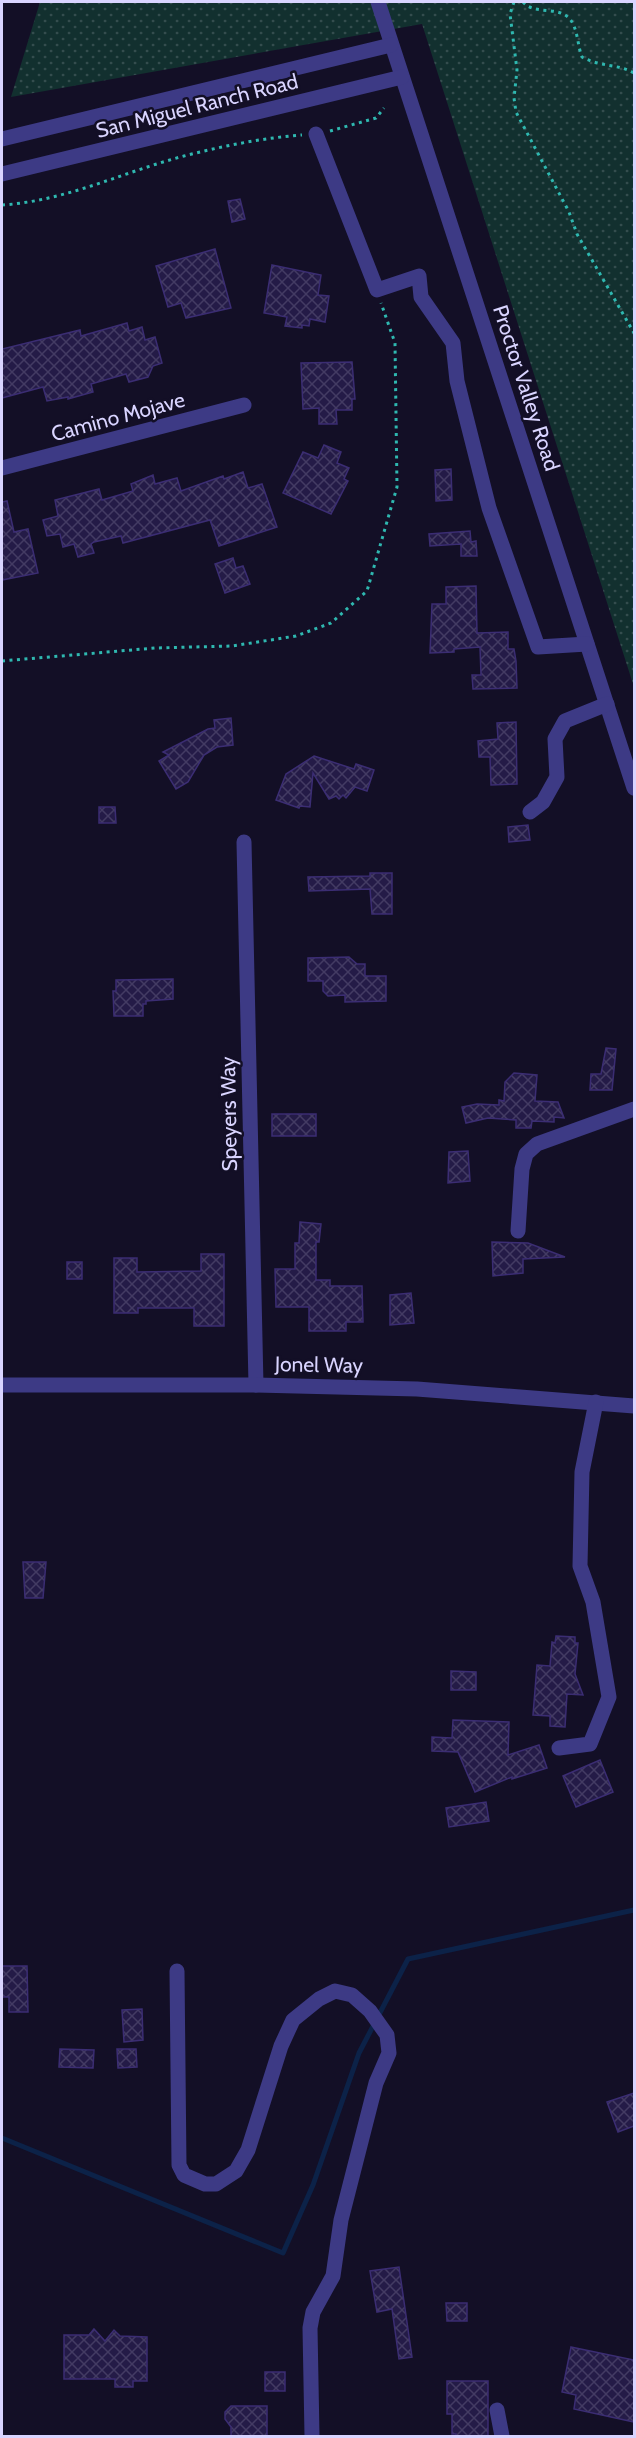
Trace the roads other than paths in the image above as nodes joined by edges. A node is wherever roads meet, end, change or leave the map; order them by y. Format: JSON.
{"nodes":[{"id":1,"x":378,"y":2,"type":"edge"},
{"id":2,"x":391,"y":45,"type":"junction"},
{"id":3,"x":402,"y":77,"type":"junction"},
{"id":4,"x":316,"y":134,"type":"road end"},
{"id":5,"x":2,"y":139,"type":"edge"},
{"id":6,"x":2,"y":174,"type":"edge"},
{"id":7,"x":244,"y":405,"type":"dead end"},
{"id":8,"x":2,"y":468,"type":"edge"},
{"id":9,"x":587,"y":644,"type":"junction"},
{"id":10,"x":607,"y":704,"type":"junction"},
{"id":11,"x":634,"y":788,"type":"edge"},
{"id":12,"x":530,"y":812,"type":"dead end"},
{"id":13,"x":244,"y":842,"type":"dead end"},
{"id":14,"x":634,"y":1109,"type":"edge"},
{"id":15,"x":518,"y":1231,"type":"dead end"},
{"id":16,"x":2,"y":1385,"type":"edge"},
{"id":17,"x":256,"y":1385,"type":"junction"},
{"id":18,"x":596,"y":1402,"type":"junction"},
{"id":19,"x":634,"y":1406,"type":"edge"},
{"id":20,"x":559,"y":1748,"type":"dead end"},
{"id":21,"x":177,"y":1971,"type":"dead end"},
{"id":22,"x":497,"y":2410,"type":"dead end"},
{"id":23,"x":312,"y":2436,"type":"edge"},
{"id":24,"x":502,"y":2436,"type":"edge"}],
"edges":[{"from":1,"to":2,"type":"street","name":"Proctor Valley Road"},
{"from":2,"to":3,"type":"street","name":"Proctor Valley Road"},
{"from":2,"to":5,"type":"street","name":"San Miguel Ranch Road"},
{"from":3,"to":6,"type":"street","name":"San Miguel Ranch Road"},
{"from":3,"to":9,"type":"street","name":"Proctor Valley Road"},
{"from":4,"to":9,"type":"street"},
{"from":7,"to":8,"type":"street","name":"Camino Mojave"},
{"from":9,"to":10,"type":"street","name":"Proctor Valley Road"},
{"from":10,"to":11,"type":"street","name":"Proctor Valley Road"},
{"from":10,"to":12,"type":"street"},
{"from":13,"to":17,"type":"street","name":"Speyers Way"},
{"from":14,"to":15,"type":"street"},
{"from":16,"to":17,"type":"street","name":"Jonel Way"},
{"from":17,"to":18,"type":"street","name":"Jonel Way"},
{"from":18,"to":19,"type":"street","name":"Jonel Way"},
{"from":18,"to":20,"type":"street"},
{"from":21,"to":23,"type":"street"},
{"from":22,"to":24,"type":"street"}]}
